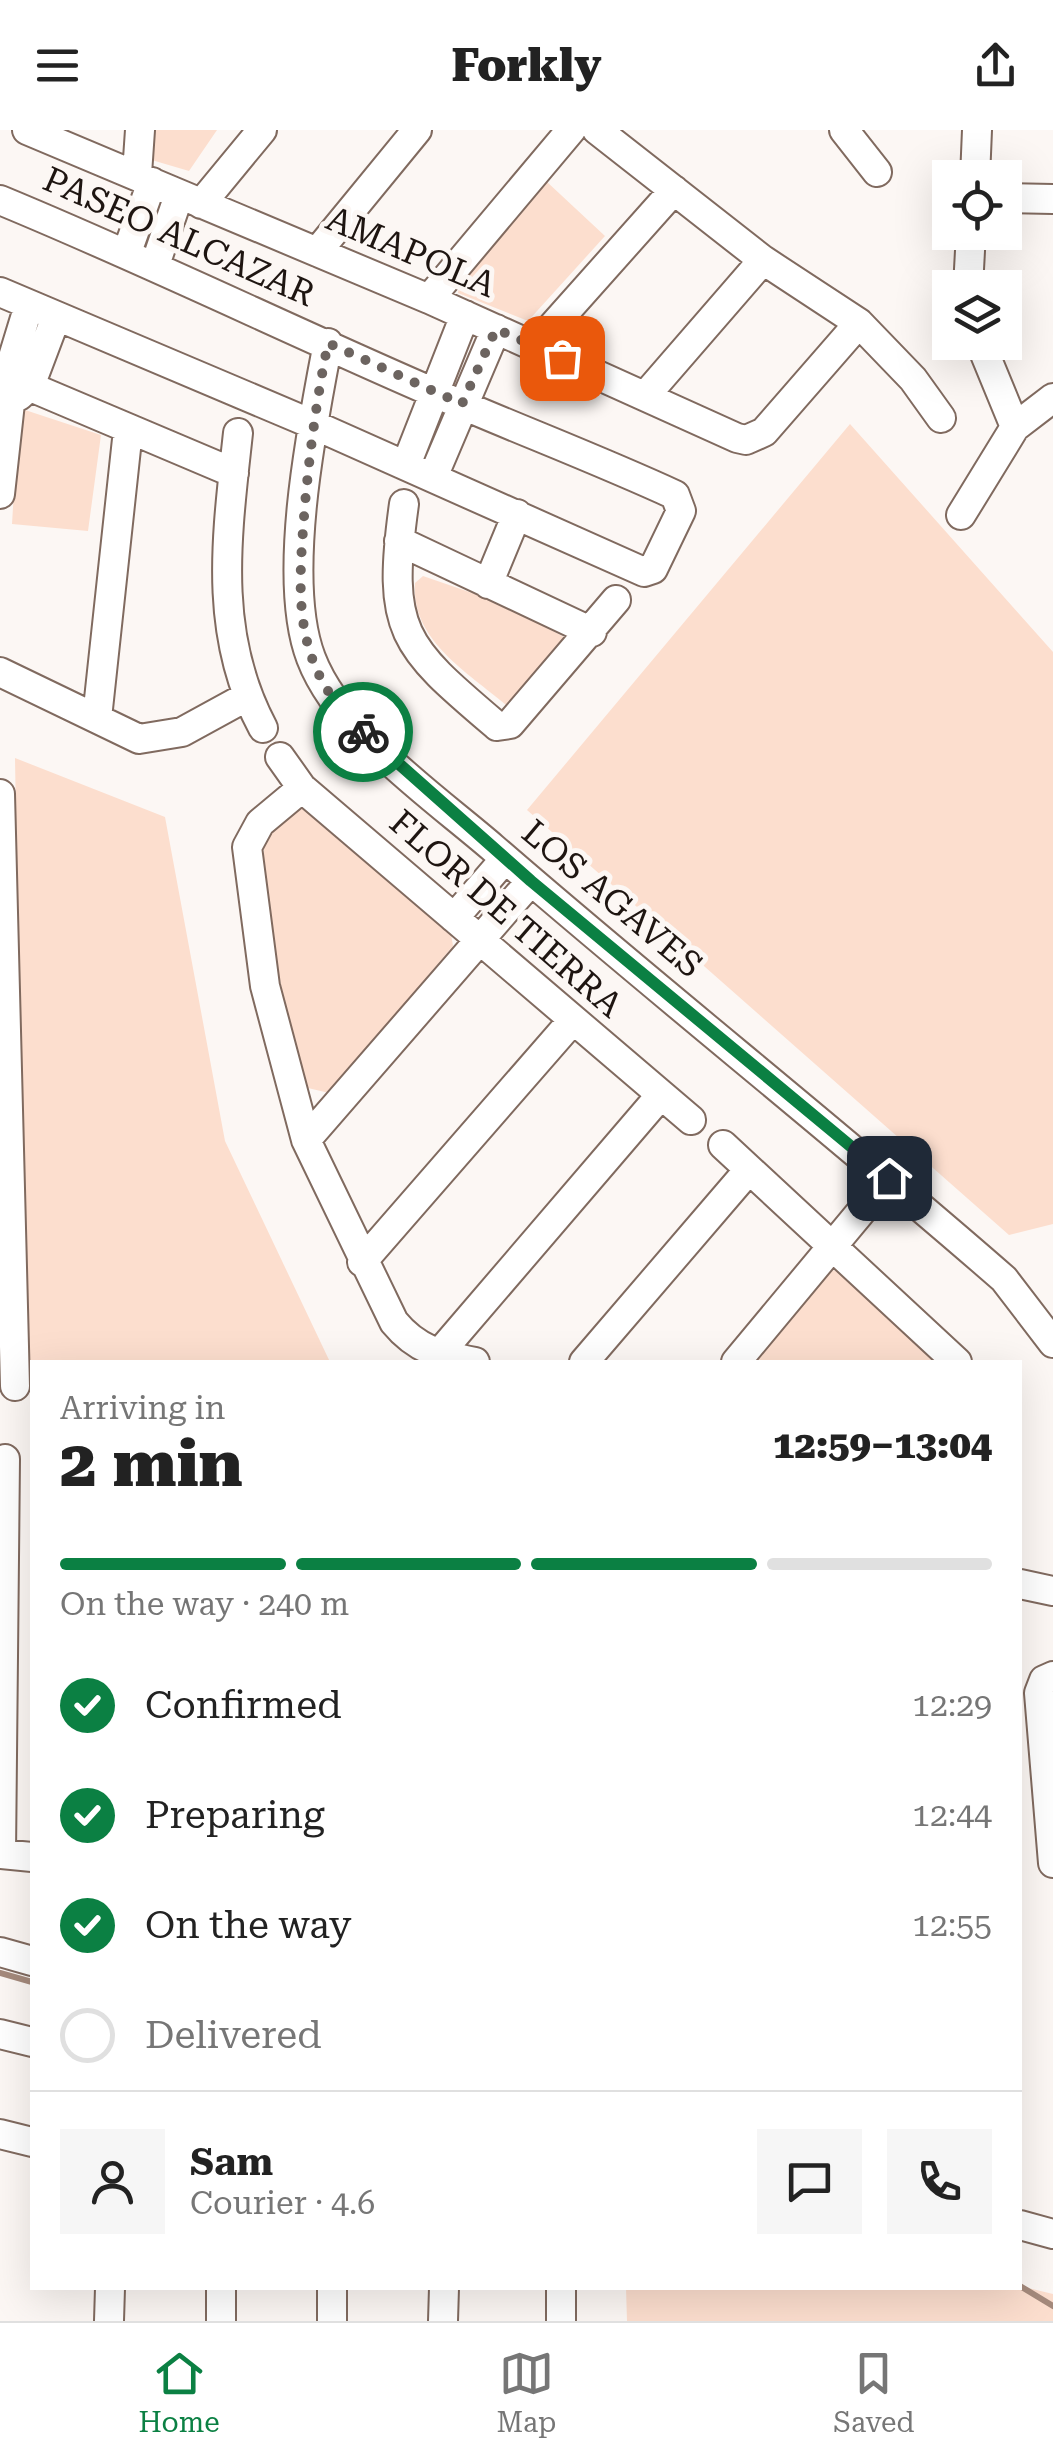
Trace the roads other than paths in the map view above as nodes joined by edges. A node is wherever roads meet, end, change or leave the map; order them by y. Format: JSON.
{"nodes":[{"id":1,"x":27,"y":130,"type":"edge"},
{"id":2,"x":140,"y":130,"type":"edge"},
{"id":3,"x":262,"y":130,"type":"edge"},
{"id":4,"x":417,"y":130,"type":"edge"},
{"id":5,"x":571,"y":130,"type":"edge"},
{"id":6,"x":597,"y":130,"type":"edge"},
{"id":7,"x":844,"y":130,"type":"edge"},
{"id":8,"x":977,"y":130,"type":"edge"},
{"id":9,"x":975,"y":160,"type":"edge"},
{"id":10,"x":877,"y":172,"type":"dead end"},
{"id":11,"x":145,"y":178,"type":"junction"},
{"id":12,"x":674,"y":190,"type":"junction"},
{"id":13,"x":1022,"y":199,"type":"edge"},
{"id":14,"x":0,"y":200,"type":"edge"},
{"id":15,"x":190,"y":200,"type":"junction"},
{"id":16,"x":1053,"y":200,"type":"edge"},
{"id":17,"x":127,"y":252,"type":"junction"},
{"id":18,"x":317,"y":252,"type":"junction"},
{"id":19,"x":762,"y":260,"type":"junction"},
{"id":20,"x":155,"y":265,"type":"junction"},
{"id":21,"x":0,"y":292,"type":"edge"},
{"id":22,"x":429,"y":299,"type":"junction"},
{"id":23,"x":28,"y":306,"type":"junction"},
{"id":24,"x":465,"y":315,"type":"junction"},
{"id":25,"x":56,"y":317,"type":"junction"},
{"id":26,"x":858,"y":323,"type":"junction"},
{"id":27,"x":496,"y":329,"type":"junction"},
{"id":28,"x":328,"y":343,"type":"junction"},
{"id":29,"x":534,"y":346,"type":"junction"},
{"id":30,"x":987,"y":360,"type":"edge"},
{"id":31,"x":12,"y":385,"type":"edge"},
{"id":32,"x":646,"y":396,"type":"junction"},
{"id":33,"x":1053,"y":398,"type":"edge"},
{"id":34,"x":449,"y":399,"type":"junction"},
{"id":35,"x":942,"y":418,"type":"dead end"},
{"id":36,"x":312,"y":424,"type":"junction"},
{"id":37,"x":1015,"y":428,"type":"junction"},
{"id":38,"x":128,"y":430,"type":"junction"},
{"id":39,"x":238,"y":432,"type":"dead end"},
{"id":40,"x":406,"y":466,"type":"junction"},
{"id":41,"x":234,"y":474,"type":"junction"},
{"id":42,"x":433,"y":477,"type":"junction"},
{"id":43,"x":0,"y":494,"type":"edge"},
{"id":44,"x":404,"y":504,"type":"dead end"},
{"id":45,"x":517,"y":514,"type":"junction"},
{"id":46,"x":961,"y":515,"type":"dead end"},
{"id":47,"x":399,"y":541,"type":"junction"},
{"id":48,"x":488,"y":584,"type":"junction"},
{"id":49,"x":616,"y":600,"type":"dead end"},
{"id":50,"x":592,"y":632,"type":"junction"},
{"id":51,"x":0,"y":672,"type":"edge"},
{"id":52,"x":246,"y":697,"type":"junction"},
{"id":53,"x":97,"y":718,"type":"junction"},
{"id":54,"x":263,"y":728,"type":"dead end"},
{"id":55,"x":280,"y":757,"type":"dead end"},
{"id":56,"x":302,"y":788,"type":"junction"},
{"id":57,"x":0,"y":794,"type":"edge"},
{"id":58,"x":505,"y":859,"type":"junction"},
{"id":59,"x":531,"y":881,"type":"junction"},
{"id":60,"x":454,"y":918,"type":"junction"},
{"id":61,"x":482,"y":941,"type":"junction"},
{"id":62,"x":572,"y":1021,"type":"junction"},
{"id":63,"x":2,"y":1054,"type":"edge"},
{"id":64,"x":660,"y":1096,"type":"junction"},
{"id":65,"x":691,"y":1120,"type":"dead end"},
{"id":66,"x":306,"y":1140,"type":"junction"},
{"id":67,"x":723,"y":1146,"type":"dead end"},
{"id":68,"x":747,"y":1172,"type":"junction"},
{"id":69,"x":889,"y":1178,"type":"junction"},
{"id":70,"x":832,"y":1245,"type":"junction"},
{"id":71,"x":362,"y":1262,"type":"junction"},
{"id":72,"x":1053,"y":1344,"type":"edge"},
{"id":73,"x":438,"y":1355,"type":"junction"},
{"id":74,"x":464,"y":1360,"type":"edge"},
{"id":75,"x":586,"y":1360,"type":"edge"},
{"id":76,"x":738,"y":1360,"type":"edge"},
{"id":77,"x":956,"y":1360,"type":"edge"},
{"id":78,"x":16,"y":1386,"type":"edge"},
{"id":79,"x":12,"y":1459,"type":"edge"},
{"id":80,"x":1022,"y":1584,"type":"edge"},
{"id":81,"x":1053,"y":1591,"type":"edge"},
{"id":82,"x":1053,"y":1676,"type":"edge"},
{"id":83,"x":1,"y":1854,"type":"edge"},
{"id":84,"x":30,"y":1857,"type":"edge"},
{"id":85,"x":1053,"y":1863,"type":"edge"},
{"id":86,"x":0,"y":1952,"type":"edge"},
{"id":87,"x":30,"y":1960,"type":"edge"},
{"id":88,"x":0,"y":2034,"type":"edge"},
{"id":89,"x":30,"y":2042,"type":"edge"},
{"id":90,"x":0,"y":2134,"type":"edge"},
{"id":91,"x":30,"y":2142,"type":"edge"},
{"id":92,"x":1022,"y":2226,"type":"edge"},
{"id":93,"x":1053,"y":2234,"type":"edge"},
{"id":94,"x":110,"y":2290,"type":"edge"},
{"id":95,"x":222,"y":2290,"type":"edge"},
{"id":96,"x":332,"y":2290,"type":"edge"},
{"id":97,"x":444,"y":2290,"type":"edge"},
{"id":98,"x":561,"y":2290,"type":"edge"},
{"id":99,"x":109,"y":2321,"type":"edge"},
{"id":100,"x":220,"y":2321,"type":"edge"},
{"id":101,"x":332,"y":2321,"type":"edge"},
{"id":102,"x":444,"y":2321,"type":"edge"},
{"id":103,"x":562,"y":2321,"type":"edge"}],
"edges":[{"from":1,"to":11,"type":"street","name":"AMAPOLA"},
{"from":2,"to":11,"type":"street"},
{"from":3,"to":15,"type":"street"},
{"from":4,"to":18,"type":"street"},
{"from":5,"to":22,"type":"street"},
{"from":6,"to":12,"type":"street"},
{"from":7,"to":10,"type":"street"},
{"from":8,"to":9,"type":"street"},
{"from":11,"to":15,"type":"street","name":"AMAPOLA"},
{"from":11,"to":17,"type":"street"},
{"from":12,"to":19,"type":"street"},
{"from":12,"to":29,"type":"street"},
{"from":13,"to":16,"type":"street"},
{"from":14,"to":17,"type":"street","name":"PASEO ALCAZAR"},
{"from":15,"to":18,"type":"street","name":"AMAPOLA"},
{"from":15,"to":20,"type":"street"},
{"from":17,"to":20,"type":"street","name":"PASEO ALCAZAR"},
{"from":18,"to":22,"type":"street","name":"AMAPOLA"},
{"from":19,"to":26,"type":"street"},
{"from":19,"to":32,"type":"street"},
{"from":20,"to":28,"type":"street","name":"PASEO ALCAZAR"},
{"from":21,"to":23,"type":"street"},
{"from":22,"to":24,"type":"street","name":"AMAPOLA"},
{"from":23,"to":25,"type":"street"},
{"from":23,"to":31,"type":"street"},
{"from":24,"to":27,"type":"street","name":"AMAPOLA"},
{"from":24,"to":34,"type":"street"},
{"from":25,"to":31,"type":"street"},
{"from":25,"to":36,"type":"street"},
{"from":26,"to":32,"type":"street","name":"AMAPOLA"},
{"from":26,"to":35,"type":"street"},
{"from":27,"to":29,"type":"street","name":"AMAPOLA"},
{"from":27,"to":34,"type":"street"},
{"from":28,"to":34,"type":"street","name":"PASEO ALCAZAR"},
{"from":28,"to":36,"type":"street","name":"LOS AGAVES"},
{"from":29,"to":32,"type":"street","name":"AMAPOLA"},
{"from":30,"to":37,"type":"street"},
{"from":31,"to":38,"type":"street"},
{"from":31,"to":43,"type":"street"},
{"from":33,"to":37,"type":"street"},
{"from":34,"to":40,"type":"street"},
{"from":34,"to":42,"type":"street"},
{"from":34,"to":45,"type":"street","name":"PASEO ALCAZAR"},
{"from":36,"to":40,"type":"street"},
{"from":36,"to":58,"type":"street","name":"LOS AGAVES"},
{"from":37,"to":46,"type":"street"},
{"from":38,"to":41,"type":"street"},
{"from":38,"to":53,"type":"street"},
{"from":39,"to":41,"type":"street"},
{"from":40,"to":42,"type":"street"},
{"from":41,"to":52,"type":"street"},
{"from":42,"to":45,"type":"street"},
{"from":44,"to":47,"type":"street"},
{"from":45,"to":48,"type":"street"},
{"from":47,"to":48,"type":"street"},
{"from":47,"to":50,"type":"street"},
{"from":48,"to":50,"type":"street"},
{"from":49,"to":50,"type":"street"},
{"from":51,"to":53,"type":"street"},
{"from":52,"to":53,"type":"street"},
{"from":52,"to":54,"type":"street"},
{"from":55,"to":56,"type":"street","name":"FLOR DE TIERRA"},
{"from":56,"to":60,"type":"street","name":"FLOR DE TIERRA"},
{"from":56,"to":66,"type":"street"},
{"from":57,"to":63,"type":"street"},
{"from":58,"to":59,"type":"street","name":"LOS AGAVES"},
{"from":58,"to":60,"type":"street"},
{"from":59,"to":61,"type":"street"},
{"from":59,"to":69,"type":"street","name":"LOS AGAVES"},
{"from":60,"to":61,"type":"street","name":"FLOR DE TIERRA"},
{"from":61,"to":62,"type":"street","name":"FLOR DE TIERRA"},
{"from":61,"to":66,"type":"street"},
{"from":62,"to":64,"type":"street","name":"FLOR DE TIERRA"},
{"from":62,"to":71,"type":"street"},
{"from":63,"to":78,"type":"street"},
{"from":64,"to":65,"type":"street","name":"FLOR DE TIERRA"},
{"from":64,"to":73,"type":"street"},
{"from":66,"to":71,"type":"street"},
{"from":67,"to":68,"type":"street"},
{"from":68,"to":70,"type":"street"},
{"from":68,"to":75,"type":"street"},
{"from":69,"to":70,"type":"street"},
{"from":69,"to":72,"type":"street","name":"LOS AGAVES"},
{"from":70,"to":76,"type":"street"},
{"from":70,"to":77,"type":"street"},
{"from":71,"to":73,"type":"street"},
{"from":73,"to":74,"type":"street"},
{"from":79,"to":83,"type":"street"},
{"from":80,"to":81,"type":"street"},
{"from":82,"to":85,"type":"street"},
{"from":83,"to":84,"type":"street"},
{"from":86,"to":87,"type":"street"},
{"from":88,"to":89,"type":"street"},
{"from":90,"to":91,"type":"street"},
{"from":92,"to":93,"type":"street"},
{"from":94,"to":99,"type":"street"},
{"from":95,"to":100,"type":"street"},
{"from":96,"to":101,"type":"street"},
{"from":97,"to":102,"type":"street"},
{"from":98,"to":103,"type":"street"}]}
